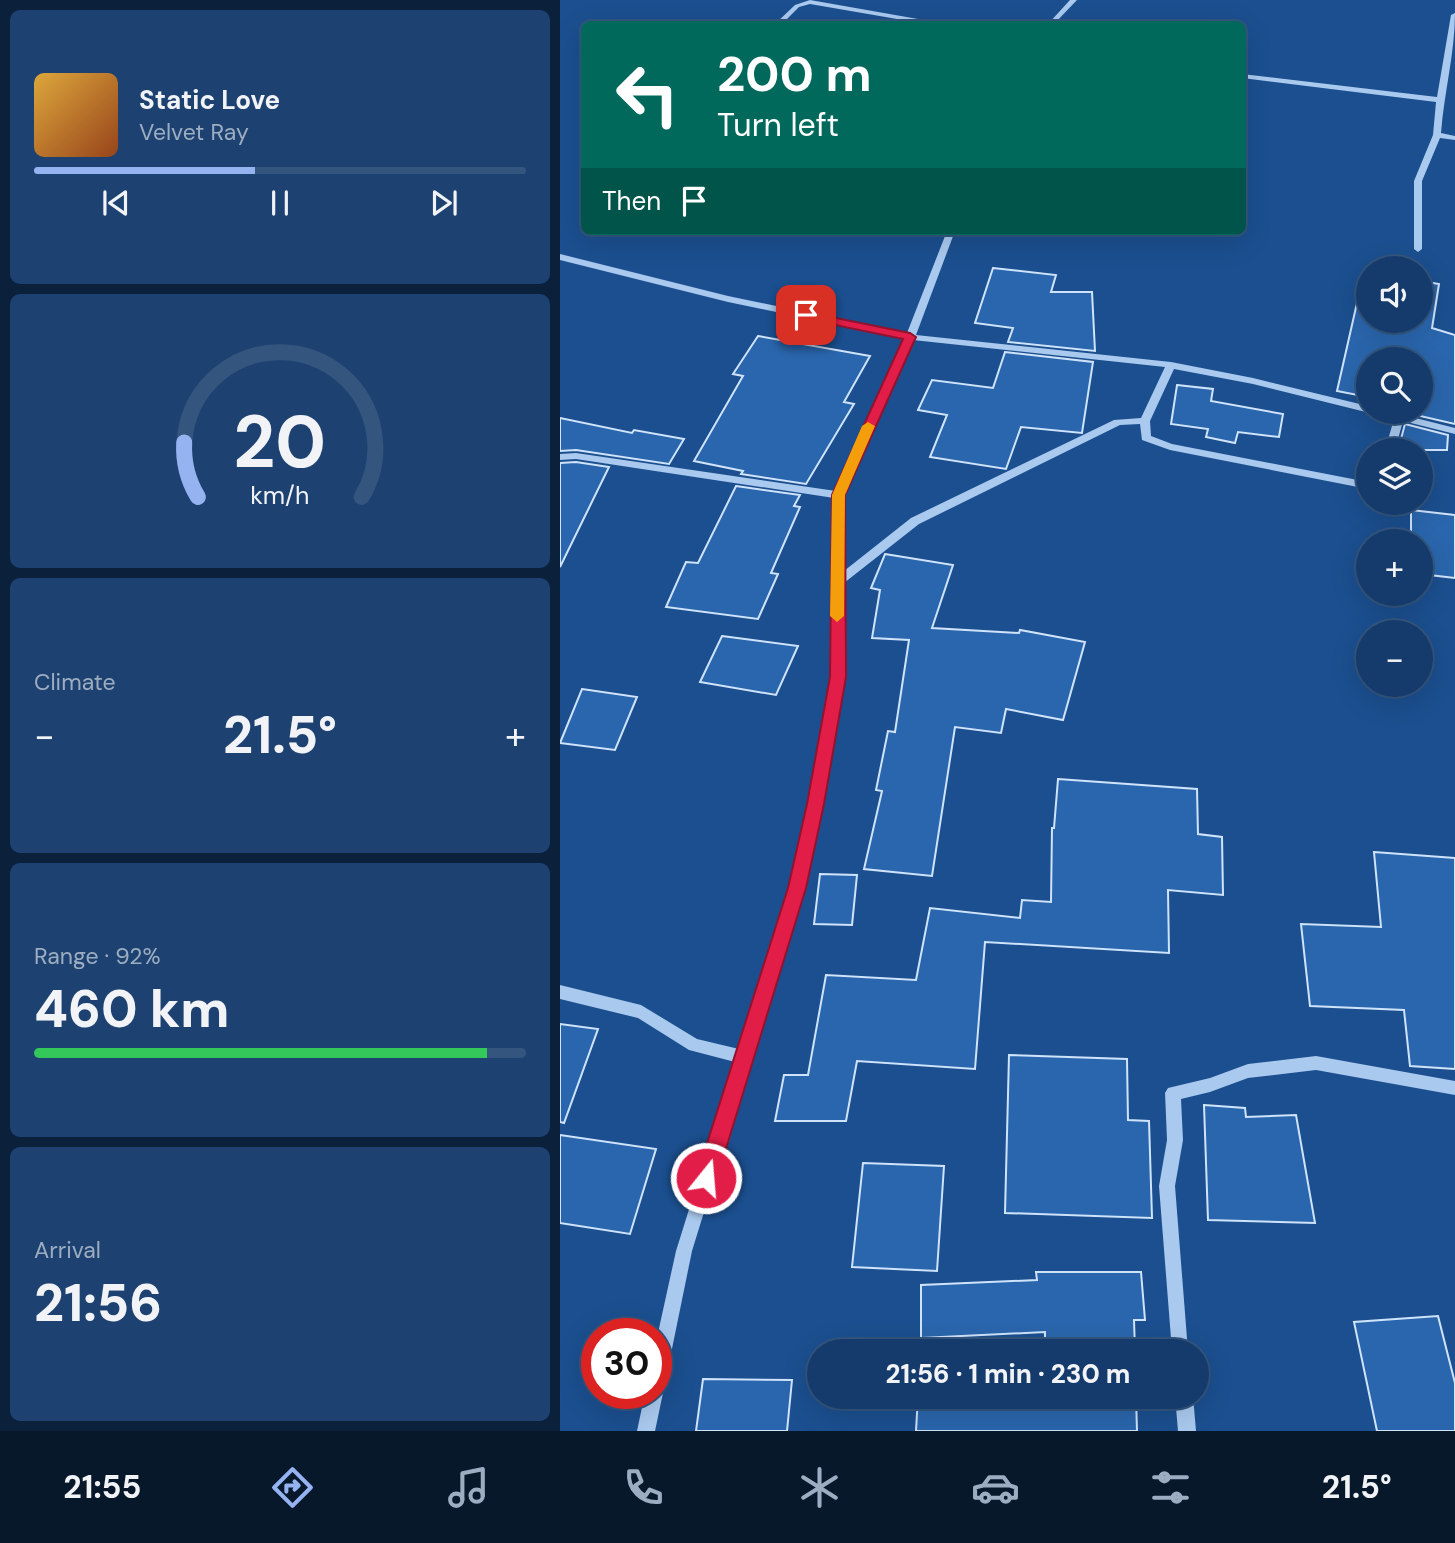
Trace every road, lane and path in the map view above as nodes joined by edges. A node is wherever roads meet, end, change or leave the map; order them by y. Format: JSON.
{"nodes":[{"id":1,"x":1074,"y":0,"type":"edge"},
{"id":2,"x":1455,"y":16,"type":"edge"},
{"id":3,"x":781,"y":21,"type":"edge"},
{"id":4,"x":918,"y":21,"type":"edge"},
{"id":5,"x":1055,"y":21,"type":"edge"},
{"id":6,"x":1246,"y":76,"type":"edge"},
{"id":7,"x":1440,"y":100,"type":"junction"},
{"id":8,"x":1437,"y":135,"type":"junction"},
{"id":9,"x":1455,"y":138,"type":"edge"},
{"id":10,"x":949,"y":235,"type":"edge"},
{"id":11,"x":1418,"y":249,"type":"dead end"},
{"id":12,"x":560,"y":257,"type":"edge"},
{"id":13,"x":910,"y":337,"type":"junction"},
{"id":14,"x":1171,"y":365,"type":"junction"},
{"id":15,"x":1356,"y":408,"type":"edge"},
{"id":16,"x":1145,"y":421,"type":"junction"},
{"id":17,"x":1422,"y":424,"type":"edge"},
{"id":18,"x":1455,"y":431,"type":"edge"},
{"id":19,"x":560,"y":457,"type":"edge"},
{"id":20,"x":1356,"y":484,"type":"edge"},
{"id":21,"x":838,"y":495,"type":"junction"},
{"id":22,"x":836,"y":583,"type":"junction"},
{"id":23,"x":560,"y":992,"type":"edge"},
{"id":24,"x":743,"y":1056,"type":"junction"},
{"id":25,"x":1455,"y":1088,"type":"edge"},
{"id":26,"x":670,"y":1318,"type":"edge"},
{"id":27,"x":1179,"y":1339,"type":"edge"},
{"id":28,"x":651,"y":1409,"type":"edge"},
{"id":29,"x":1185,"y":1409,"type":"edge"},
{"id":30,"x":646,"y":1431,"type":"edge"},
{"id":31,"x":1187,"y":1431,"type":"edge"}],
"edges":[{"from":1,"to":5,"type":"street"},
{"from":2,"to":7,"type":"street"},
{"from":3,"to":4,"type":"street"},
{"from":6,"to":7,"type":"street"},
{"from":7,"to":8,"type":"street"},
{"from":8,"to":9,"type":"street"},
{"from":8,"to":11,"type":"street"},
{"from":10,"to":13,"type":"street"},
{"from":12,"to":13,"type":"street"},
{"from":13,"to":14,"type":"street"},
{"from":13,"to":21,"type":"street"},
{"from":14,"to":15,"type":"street"},
{"from":14,"to":16,"type":"street"},
{"from":16,"to":20,"type":"street"},
{"from":16,"to":22,"type":"street"},
{"from":17,"to":18,"type":"street"},
{"from":19,"to":21,"type":"street"},
{"from":21,"to":22,"type":"street"},
{"from":22,"to":24,"type":"street"},
{"from":23,"to":24,"type":"street"},
{"from":24,"to":26,"type":"street"},
{"from":25,"to":27,"type":"street"},
{"from":28,"to":30,"type":"street"},
{"from":29,"to":31,"type":"street"}]}
